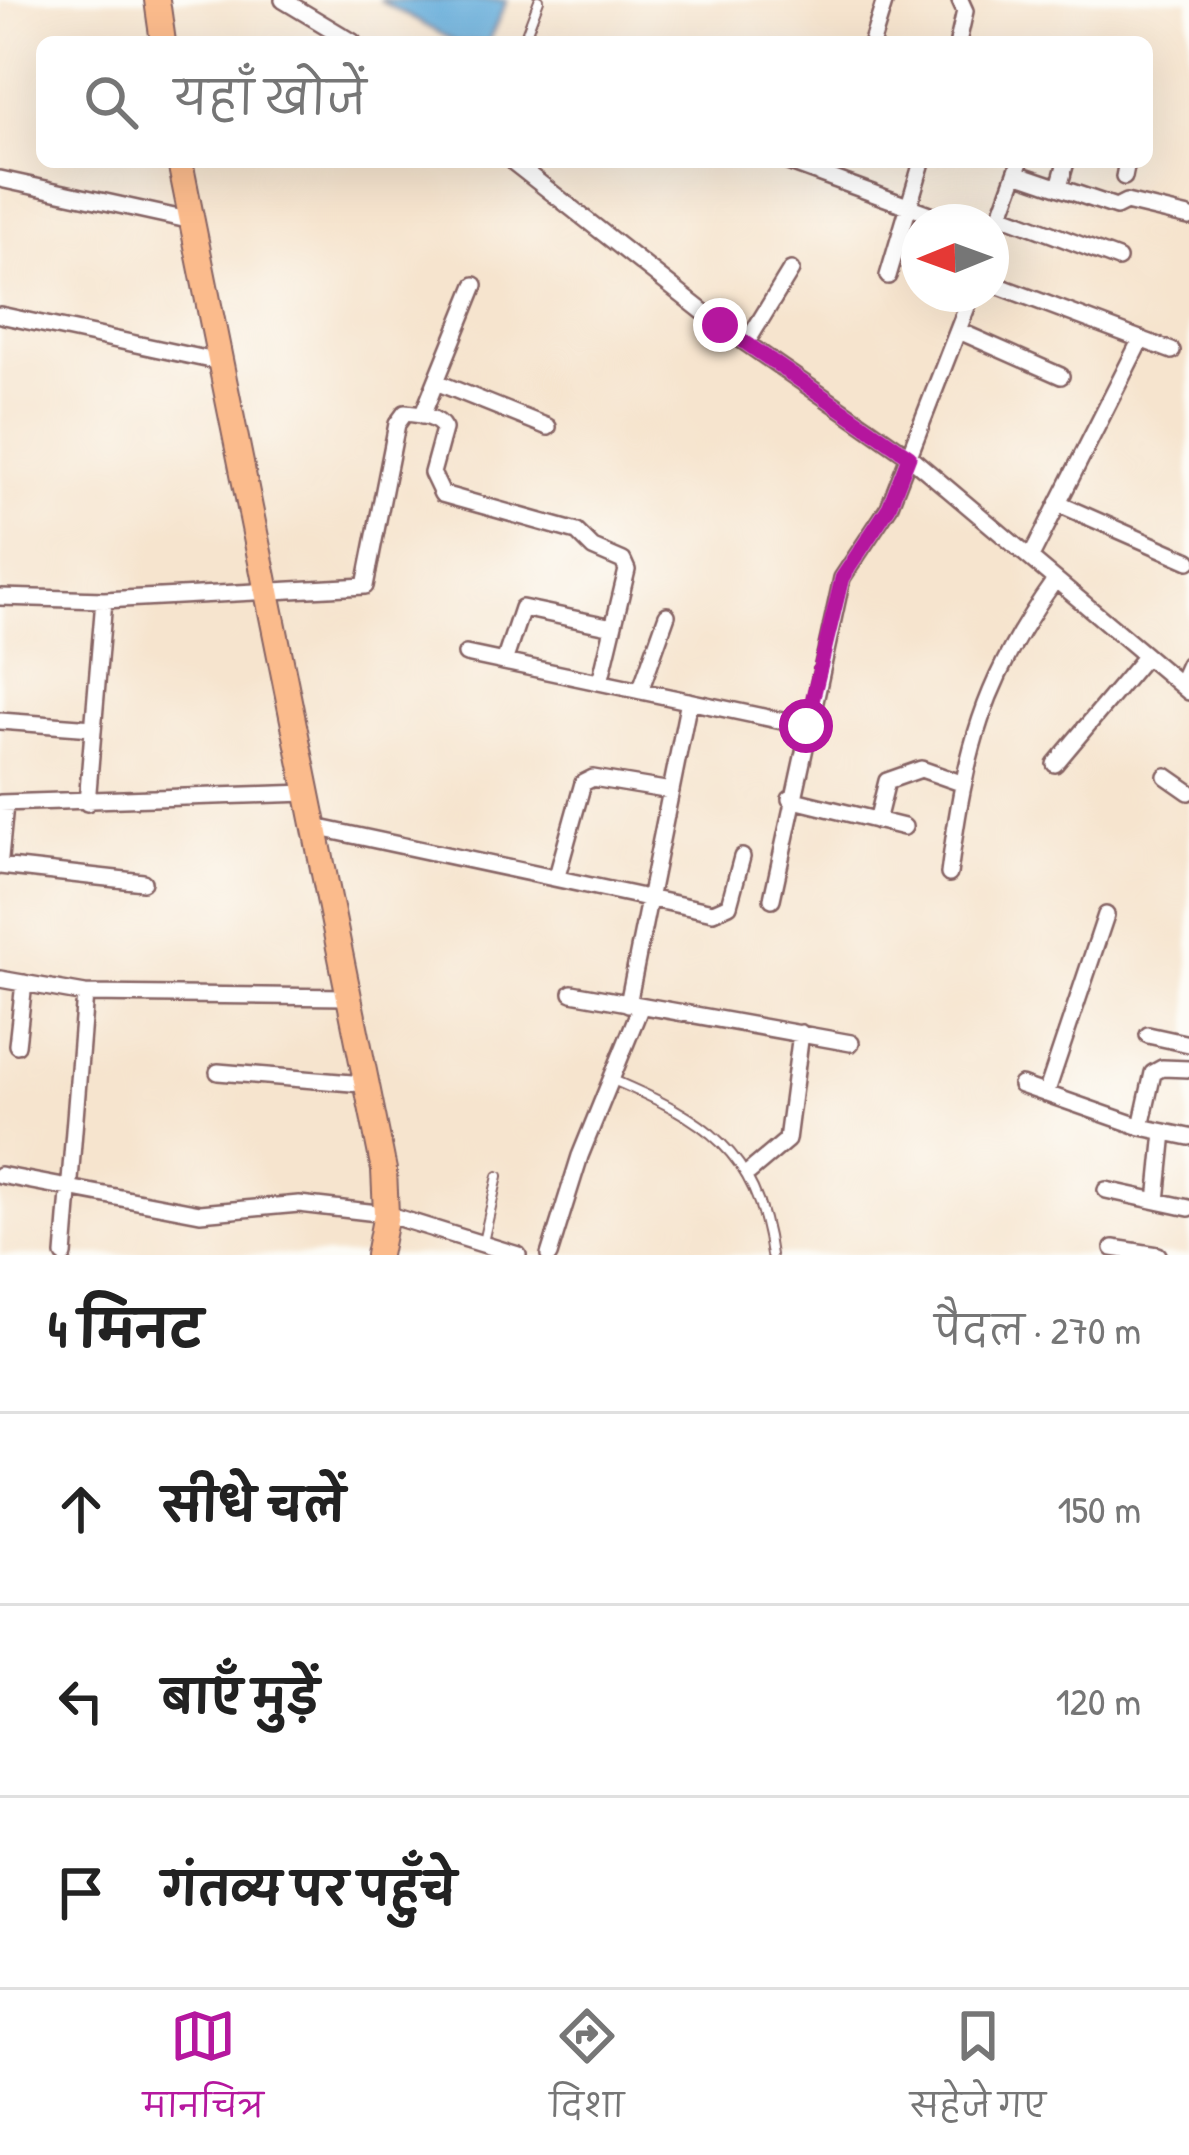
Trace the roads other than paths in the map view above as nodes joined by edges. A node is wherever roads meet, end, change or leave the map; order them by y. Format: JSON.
{"nodes":[{"id":1,"x":158,"y":0,"type":"edge"},
{"id":2,"x":284,"y":0,"type":"edge"},
{"id":3,"x":539,"y":0,"type":"edge"},
{"id":4,"x":885,"y":0,"type":"edge"},
{"id":5,"x":960,"y":0,"type":"edge"},
{"id":6,"x":162,"y":36,"type":"edge"},
{"id":7,"x":343,"y":36,"type":"edge"},
{"id":8,"x":525,"y":36,"type":"edge"},
{"id":9,"x":874,"y":36,"type":"edge"},
{"id":10,"x":959,"y":36,"type":"edge"},
{"id":11,"x":181,"y":168,"type":"edge"},
{"id":12,"x":521,"y":168,"type":"edge"},
{"id":13,"x":920,"y":168,"type":"edge"},
{"id":14,"x":1018,"y":168,"type":"edge"},
{"id":15,"x":1020,"y":168,"type":"edge"},
{"id":16,"x":1064,"y":168,"type":"edge"},
{"id":17,"x":836,"y":170,"type":"edge"},
{"id":18,"x":0,"y":179,"type":"edge"},
{"id":19,"x":1059,"y":187,"type":"junction"},
{"id":20,"x":905,"y":204,"type":"edge"},
{"id":21,"x":910,"y":204,"type":"edge"},
{"id":22,"x":1005,"y":204,"type":"edge"},
{"id":23,"x":1189,"y":217,"type":"edge"},
{"id":24,"x":1009,"y":218,"type":"edge"},
{"id":25,"x":188,"y":220,"type":"junction"},
{"id":26,"x":901,"y":233,"type":"edge"},
{"id":27,"x":1118,"y":259,"type":"dead end"},
{"id":28,"x":791,"y":270,"type":"dead end"},
{"id":29,"x":888,"y":276,"type":"dead end"},
{"id":30,"x":475,"y":285,"type":"dead end"},
{"id":31,"x":1009,"y":290,"type":"edge"},
{"id":32,"x":966,"y":312,"type":"edge"},
{"id":33,"x":0,"y":315,"type":"edge"},
{"id":34,"x":959,"y":331,"type":"junction"},
{"id":35,"x":1141,"y":339,"type":"junction"},
{"id":36,"x":746,"y":342,"type":"junction"},
{"id":37,"x":1172,"y":351,"type":"dead end"},
{"id":38,"x":220,"y":362,"type":"junction"},
{"id":39,"x":1061,"y":376,"type":"dead end"},
{"id":40,"x":436,"y":382,"type":"junction"},
{"id":41,"x":422,"y":416,"type":"junction"},
{"id":42,"x":548,"y":427,"type":"dead end"},
{"id":43,"x":909,"y":456,"type":"junction"},
{"id":44,"x":1059,"y":504,"type":"junction"},
{"id":45,"x":1031,"y":556,"type":"junction"},
{"id":46,"x":1189,"y":561,"type":"edge"},
{"id":47,"x":1055,"y":580,"type":"junction"},
{"id":48,"x":265,"y":592,"type":"junction"},
{"id":49,"x":0,"y":596,"type":"edge"},
{"id":50,"x":104,"y":600,"type":"junction"},
{"id":51,"x":667,"y":616,"type":"dead end"},
{"id":52,"x":614,"y":627,"type":"junction"},
{"id":53,"x":466,"y":654,"type":"dead end"},
{"id":54,"x":1144,"y":658,"type":"junction"},
{"id":55,"x":505,"y":662,"type":"junction"},
{"id":56,"x":1189,"y":664,"type":"edge"},
{"id":57,"x":600,"y":682,"type":"junction"},
{"id":58,"x":1184,"y":688,"type":"edge"},
{"id":59,"x":640,"y":691,"type":"junction"},
{"id":60,"x":689,"y":701,"type":"junction"},
{"id":61,"x":0,"y":721,"type":"edge"},
{"id":62,"x":806,"y":726,"type":"junction"},
{"id":63,"x":93,"y":728,"type":"junction"},
{"id":64,"x":1055,"y":764,"type":"dead end"},
{"id":65,"x":1166,"y":776,"type":"dead end"},
{"id":66,"x":961,"y":783,"type":"junction"},
{"id":67,"x":671,"y":791,"type":"junction"},
{"id":68,"x":1189,"y":791,"type":"edge"},
{"id":69,"x":308,"y":793,"type":"junction"},
{"id":70,"x":790,"y":799,"type":"junction"},
{"id":71,"x":87,"y":802,"type":"junction"},
{"id":72,"x":3,"y":803,"type":"edge"},
{"id":73,"x":877,"y":821,"type":"junction"},
{"id":74,"x":904,"y":826,"type":"dead end"},
{"id":75,"x":315,"y":827,"type":"junction"},
{"id":76,"x":742,"y":857,"type":"dead end"},
{"id":77,"x":0,"y":862,"type":"edge"},
{"id":78,"x":950,"y":874,"type":"dead end"},
{"id":79,"x":557,"y":876,"type":"junction"},
{"id":80,"x":142,"y":882,"type":"dead end"},
{"id":81,"x":650,"y":894,"type":"junction"},
{"id":82,"x":772,"y":899,"type":"dead end"},
{"id":83,"x":1106,"y":915,"type":"dead end"},
{"id":84,"x":0,"y":979,"type":"edge"},
{"id":85,"x":24,"y":983,"type":"junction"},
{"id":86,"x":572,"y":993,"type":"dead end"},
{"id":87,"x":85,"y":994,"type":"junction"},
{"id":88,"x":346,"y":997,"type":"junction"},
{"id":89,"x":634,"y":1005,"type":"junction"},
{"id":90,"x":801,"y":1033,"type":"junction"},
{"id":91,"x":1148,"y":1035,"type":"dead end"},
{"id":92,"x":851,"y":1043,"type":"dead end"},
{"id":93,"x":1189,"y":1043,"type":"edge"},
{"id":94,"x":17,"y":1045,"type":"dead end"},
{"id":95,"x":1189,"y":1069,"type":"edge"},
{"id":96,"x":218,"y":1072,"type":"dead end"},
{"id":97,"x":613,"y":1080,"type":"junction"},
{"id":98,"x":364,"y":1084,"type":"junction"},
{"id":99,"x":1021,"y":1085,"type":"dead end"},
{"id":100,"x":1046,"y":1094,"type":"junction"},
{"id":101,"x":1141,"y":1127,"type":"junction"},
{"id":102,"x":1164,"y":1132,"type":"junction"},
{"id":103,"x":1189,"y":1137,"type":"edge"},
{"id":104,"x":748,"y":1172,"type":"junction"},
{"id":105,"x":0,"y":1174,"type":"edge"},
{"id":106,"x":497,"y":1176,"type":"dead end"},
{"id":107,"x":69,"y":1188,"type":"junction"},
{"id":108,"x":1106,"y":1190,"type":"dead end"},
{"id":109,"x":1157,"y":1202,"type":"junction"},
{"id":110,"x":1189,"y":1208,"type":"edge"},
{"id":111,"x":386,"y":1214,"type":"junction"},
{"id":112,"x":483,"y":1242,"type":"junction"},
{"id":113,"x":1113,"y":1248,"type":"dead end"},
{"id":114,"x":514,"y":1254,"type":"edge"},
{"id":115,"x":64,"y":1255,"type":"edge"},
{"id":116,"x":379,"y":1255,"type":"edge"},
{"id":117,"x":549,"y":1255,"type":"edge"},
{"id":118,"x":771,"y":1255,"type":"edge"},
{"id":119,"x":1158,"y":1255,"type":"edge"}],
"edges":[{"from":1,"to":6,"type":"main road"},
{"from":2,"to":7,"type":"street"},
{"from":3,"to":8,"type":"lane"},
{"from":4,"to":9,"type":"street"},
{"from":5,"to":10,"type":"street"},
{"from":11,"to":25,"type":"main road"},
{"from":12,"to":36,"type":"street"},
{"from":13,"to":21,"type":"street"},
{"from":14,"to":22,"type":"street"},
{"from":15,"to":19,"type":"street"},
{"from":16,"to":19,"type":"street"},
{"from":17,"to":20,"type":"street"},
{"from":18,"to":25,"type":"street"},
{"from":19,"to":23,"type":"street"},
{"from":24,"to":27,"type":"street"},
{"from":25,"to":38,"type":"main road"},
{"from":26,"to":29,"type":"street"},
{"from":28,"to":36,"type":"street"},
{"from":30,"to":40,"type":"street"},
{"from":31,"to":35,"type":"street"},
{"from":32,"to":34,"type":"street"},
{"from":33,"to":38,"type":"street"},
{"from":34,"to":39,"type":"street"},
{"from":34,"to":43,"type":"street"},
{"from":35,"to":37,"type":"street"},
{"from":35,"to":44,"type":"street"},
{"from":36,"to":43,"type":"street"},
{"from":38,"to":48,"type":"main road"},
{"from":40,"to":41,"type":"street"},
{"from":40,"to":42,"type":"street"},
{"from":41,"to":48,"type":"street"},
{"from":41,"to":52,"type":"street"},
{"from":43,"to":45,"type":"street"},
{"from":43,"to":62,"type":"street"},
{"from":44,"to":45,"type":"street"},
{"from":44,"to":46,"type":"street"},
{"from":45,"to":47,"type":"street"},
{"from":47,"to":54,"type":"street"},
{"from":47,"to":66,"type":"street"},
{"from":48,"to":50,"type":"street"},
{"from":48,"to":69,"type":"main road"},
{"from":49,"to":50,"type":"street"},
{"from":50,"to":63,"type":"street"},
{"from":51,"to":59,"type":"street"},
{"from":52,"to":55,"type":"street"},
{"from":52,"to":57,"type":"street"},
{"from":53,"to":55,"type":"street"},
{"from":54,"to":58,"type":"street"},
{"from":54,"to":64,"type":"street"},
{"from":55,"to":57,"type":"street"},
{"from":56,"to":58,"type":"street"},
{"from":57,"to":59,"type":"street"},
{"from":59,"to":60,"type":"street"},
{"from":60,"to":62,"type":"street"},
{"from":60,"to":67,"type":"street"},
{"from":61,"to":63,"type":"street"},
{"from":62,"to":70,"type":"street"},
{"from":63,"to":71,"type":"street"},
{"from":65,"to":68,"type":"street"},
{"from":66,"to":73,"type":"street"},
{"from":66,"to":78,"type":"street"},
{"from":67,"to":79,"type":"street"},
{"from":67,"to":81,"type":"street"},
{"from":69,"to":71,"type":"street"},
{"from":69,"to":75,"type":"main road"},
{"from":70,"to":73,"type":"street"},
{"from":70,"to":82,"type":"street"},
{"from":71,"to":72,"type":"street"},
{"from":72,"to":77,"type":"street"},
{"from":73,"to":74,"type":"street"},
{"from":75,"to":79,"type":"street"},
{"from":75,"to":88,"type":"main road"},
{"from":76,"to":81,"type":"street"},
{"from":77,"to":80,"type":"street"},
{"from":79,"to":81,"type":"street"},
{"from":81,"to":89,"type":"street"},
{"from":83,"to":100,"type":"street"},
{"from":84,"to":85,"type":"street"},
{"from":85,"to":87,"type":"street"},
{"from":85,"to":94,"type":"street"},
{"from":86,"to":89,"type":"street"},
{"from":87,"to":88,"type":"street"},
{"from":87,"to":107,"type":"street"},
{"from":88,"to":98,"type":"main road"},
{"from":89,"to":90,"type":"street"},
{"from":89,"to":97,"type":"street"},
{"from":90,"to":92,"type":"street"},
{"from":90,"to":104,"type":"street"},
{"from":91,"to":93,"type":"street"},
{"from":95,"to":101,"type":"street"},
{"from":96,"to":98,"type":"street"},
{"from":97,"to":104,"type":"lane"},
{"from":97,"to":117,"type":"street"},
{"from":98,"to":111,"type":"main road"},
{"from":99,"to":100,"type":"street"},
{"from":100,"to":101,"type":"street"},
{"from":101,"to":102,"type":"street"},
{"from":102,"to":103,"type":"street"},
{"from":102,"to":109,"type":"street"},
{"from":104,"to":118,"type":"lane"},
{"from":105,"to":107,"type":"street"},
{"from":106,"to":112,"type":"lane"},
{"from":107,"to":111,"type":"street"},
{"from":107,"to":115,"type":"street"},
{"from":108,"to":109,"type":"street"},
{"from":109,"to":110,"type":"street"},
{"from":111,"to":112,"type":"street"},
{"from":111,"to":116,"type":"main road"},
{"from":112,"to":114,"type":"street"},
{"from":113,"to":119,"type":"street"}]}
